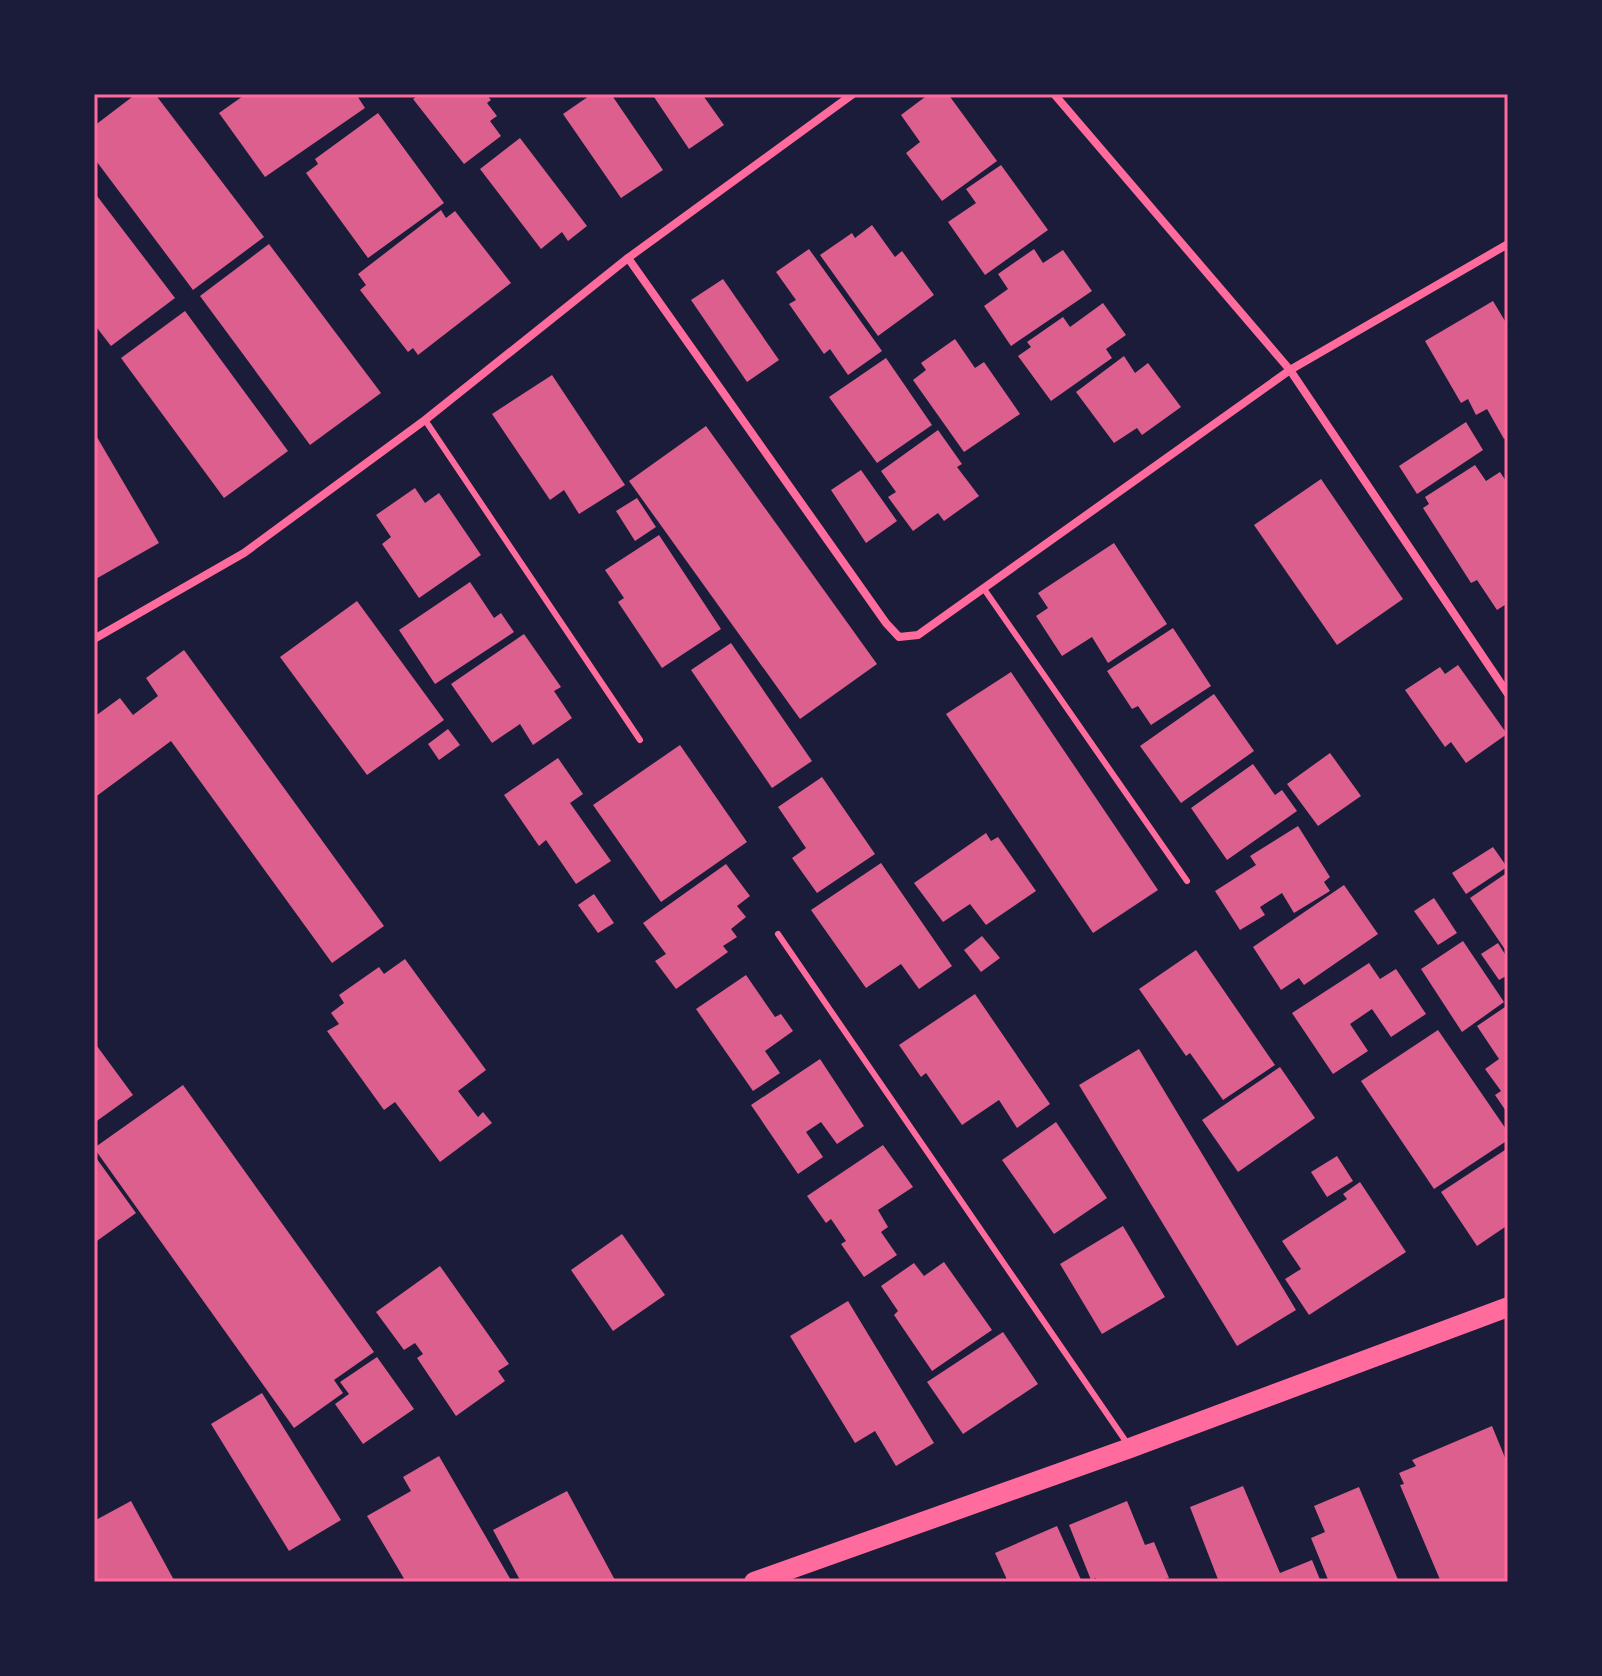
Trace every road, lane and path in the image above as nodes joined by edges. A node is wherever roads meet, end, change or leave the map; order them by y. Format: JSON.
{"nodes":[{"id":1,"x":853,"y":94,"type":"edge"},
{"id":2,"x":1054,"y":94,"type":"edge"},
{"id":3,"x":1508,"y":244,"type":"edge"},
{"id":4,"x":628,"y":258,"type":"junction"},
{"id":5,"x":1290,"y":370,"type":"junction"},
{"id":6,"x":425,"y":420,"type":"junction"},
{"id":7,"x":984,"y":589,"type":"junction"},
{"id":8,"x":94,"y":639,"type":"edge"},
{"id":9,"x":1508,"y":694,"type":"edge"},
{"id":10,"x":640,"y":740,"type":"dead end"},
{"id":11,"x":1187,"y":881,"type":"dead end"},
{"id":12,"x":778,"y":934,"type":"dead end"},
{"id":13,"x":1508,"y":1307,"type":"edge"},
{"id":14,"x":1130,"y":1448,"type":"junction"},
{"id":15,"x":754,"y":1582,"type":"edge"}],
"edges":[{"from":1,"to":4,"type":"street"},
{"from":2,"to":5,"type":"street"},
{"from":3,"to":5,"type":"street"},
{"from":4,"to":6,"type":"street"},
{"from":4,"to":7,"type":"street"},
{"from":5,"to":7,"type":"street"},
{"from":5,"to":9,"type":"street"},
{"from":6,"to":8,"type":"street"},
{"from":6,"to":10,"type":"lane"},
{"from":7,"to":11,"type":"lane"},
{"from":12,"to":14,"type":"lane"},
{"from":13,"to":14,"type":"main road"},
{"from":14,"to":15,"type":"main road"}]}
